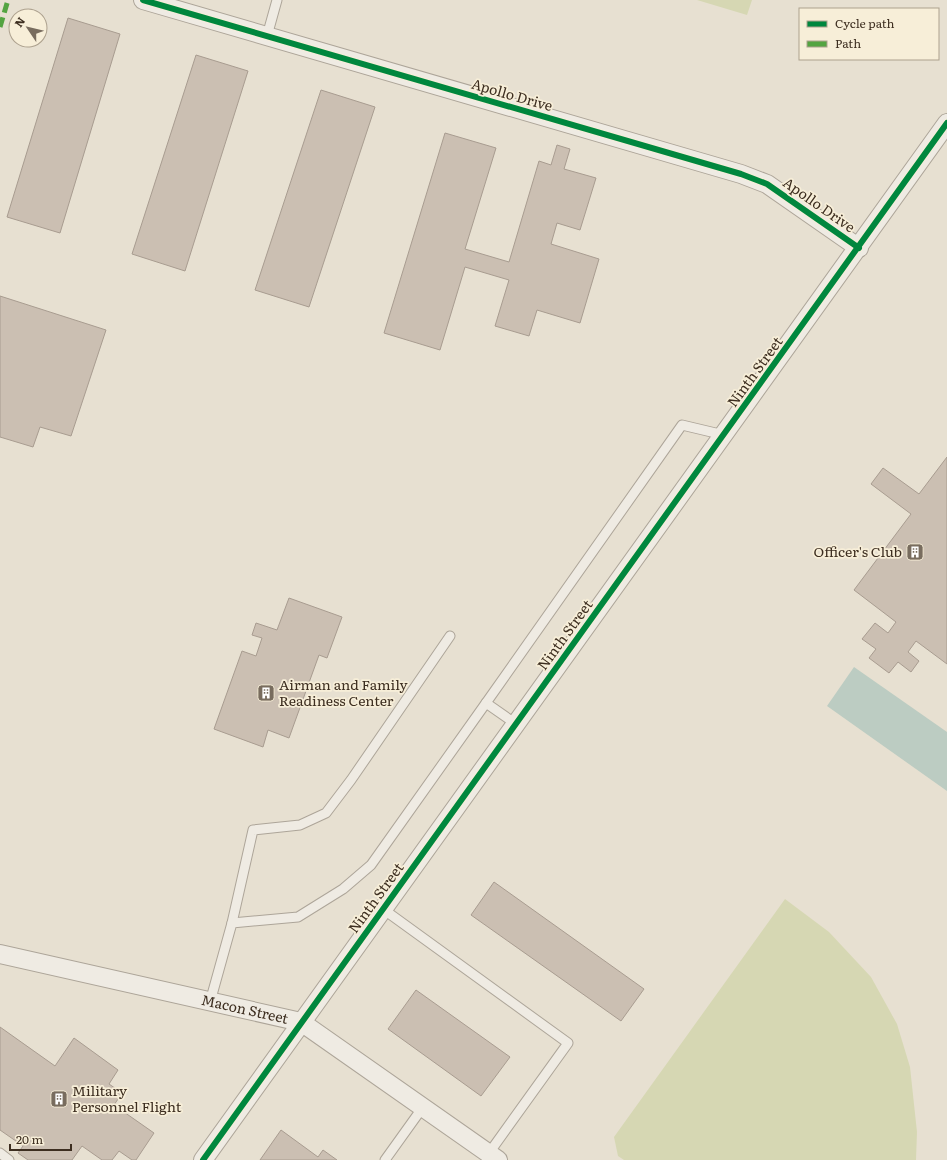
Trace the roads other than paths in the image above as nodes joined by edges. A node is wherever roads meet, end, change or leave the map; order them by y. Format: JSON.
{"nodes":[{"id":1,"x":143,"y":0,"type":"edge"},
{"id":2,"x":277,"y":0,"type":"edge"},
{"id":3,"x":267,"y":36,"type":"junction"},
{"id":4,"x":947,"y":123,"type":"edge"},
{"id":5,"x":859,"y":248,"type":"junction"},
{"id":6,"x":724,"y":435,"type":"junction"},
{"id":7,"x":450,"y":636,"type":"dead end"},
{"id":8,"x":486,"y":703,"type":"junction"},
{"id":9,"x":516,"y":724,"type":"junction"},
{"id":10,"x":383,"y":909,"type":"junction"},
{"id":11,"x":232,"y":923,"type":"junction"},
{"id":12,"x":0,"y":954,"type":"edge"},
{"id":13,"x":210,"y":1002,"type":"junction"},
{"id":14,"x":301,"y":1022,"type":"junction"},
{"id":15,"x":423,"y":1107,"type":"junction"},
{"id":16,"x":0,"y":1153,"type":"edge"},
{"id":17,"x":493,"y":1157,"type":"edge"},
{"id":18,"x":9,"y":1160,"type":"edge"},
{"id":19,"x":203,"y":1160,"type":"edge"},
{"id":20,"x":385,"y":1160,"type":"edge"}],
"edges":[{"from":1,"to":3,"type":"street","name":"Apollo Drive"},
{"from":2,"to":3,"type":"lane"},
{"from":3,"to":5,"type":"street","name":"Apollo Drive"},
{"from":4,"to":5,"type":"street","name":"Ninth Street"},
{"from":5,"to":6,"type":"street","name":"Ninth Street"},
{"from":6,"to":8,"type":"lane"},
{"from":6,"to":9,"type":"street","name":"Ninth Street"},
{"from":7,"to":11,"type":"lane"},
{"from":8,"to":9,"type":"lane"},
{"from":8,"to":11,"type":"lane"},
{"from":9,"to":10,"type":"street","name":"Ninth Street"},
{"from":10,"to":14,"type":"street","name":"Ninth Street"},
{"from":10,"to":17,"type":"lane"},
{"from":11,"to":13,"type":"lane"},
{"from":12,"to":13,"type":"street","name":"Macon Street"},
{"from":13,"to":14,"type":"street","name":"Macon Street"},
{"from":14,"to":15,"type":"street","name":"Macon Street"},
{"from":14,"to":19,"type":"street","name":"Ninth Street"},
{"from":15,"to":17,"type":"street","name":"Macon Street"},
{"from":15,"to":20,"type":"lane"},
{"from":16,"to":18,"type":"lane"}]}
